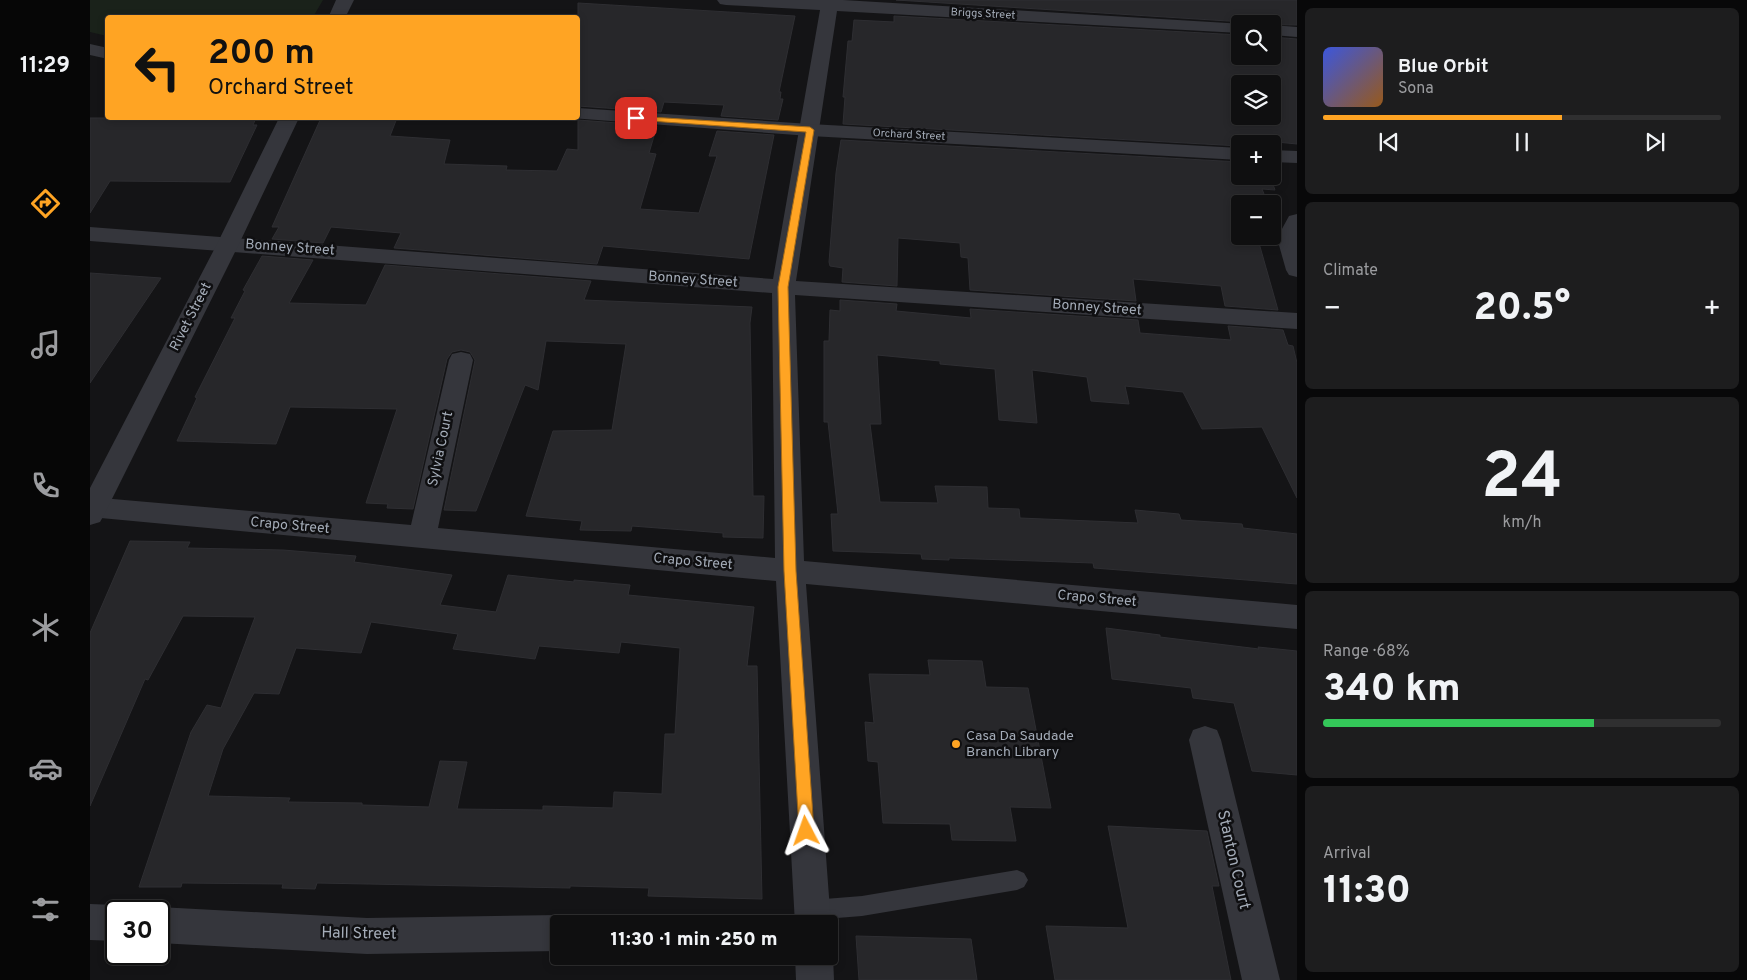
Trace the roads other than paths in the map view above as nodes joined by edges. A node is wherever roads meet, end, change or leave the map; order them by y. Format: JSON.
{"nodes":[{"id":1,"x":345,"y":0,"type":"edge"},
{"id":2,"x":726,"y":0,"type":"edge"},
{"id":3,"x":831,"y":3,"type":"edge"},
{"id":4,"x":338,"y":15,"type":"edge"},
{"id":5,"x":1231,"y":27,"type":"edge"},
{"id":6,"x":1281,"y":31,"type":"edge"},
{"id":7,"x":1297,"y":32,"type":"edge"},
{"id":8,"x":90,"y":49,"type":"edge"},
{"id":9,"x":105,"y":53,"type":"edge"},
{"id":10,"x":580,"y":114,"type":"edge"},
{"id":11,"x":288,"y":120,"type":"edge"},
{"id":12,"x":810,"y":130,"type":"junction"},
{"id":13,"x":1231,"y":153,"type":"edge"},
{"id":14,"x":1281,"y":156,"type":"edge"},
{"id":15,"x":1297,"y":157,"type":"edge"},
{"id":16,"x":1297,"y":221,"type":"edge"},
{"id":17,"x":90,"y":234,"type":"edge"},
{"id":18,"x":228,"y":244,"type":"junction"},
{"id":19,"x":1297,"y":270,"type":"edge"},
{"id":20,"x":783,"y":287,"type":"junction"},
{"id":21,"x":1297,"y":321,"type":"edge"},
{"id":22,"x":461,"y":360,"type":"dead end"},
{"id":23,"x":91,"y":510,"type":"edge"},
{"id":24,"x":422,"y":538,"type":"junction"},
{"id":25,"x":790,"y":571,"type":"junction"},
{"id":26,"x":1297,"y":617,"type":"edge"},
{"id":27,"x":1205,"y":740,"type":"dead end"},
{"id":28,"x":1017,"y":880,"type":"dead end"},
{"id":29,"x":812,"y":915,"type":"edge"},
{"id":30,"x":821,"y":915,"type":"edge"},
{"id":31,"x":90,"y":922,"type":"edge"},
{"id":32,"x":105,"y":923,"type":"edge"},
{"id":33,"x":170,"y":927,"type":"edge"},
{"id":34,"x":550,"y":933,"type":"edge"},
{"id":35,"x":814,"y":965,"type":"edge"},
{"id":36,"x":815,"y":980,"type":"edge"},
{"id":37,"x":1261,"y":980,"type":"edge"}],
"edges":[{"from":1,"to":4,"type":"street"},
{"from":2,"to":3,"type":"street","name":"Briggs Street"},
{"from":3,"to":5,"type":"street","name":"Briggs Street"},
{"from":3,"to":12,"type":"street"},
{"from":6,"to":7,"type":"street"},
{"from":8,"to":9,"type":"street"},
{"from":10,"to":12,"type":"street","name":"Orchard Street"},
{"from":11,"to":18,"type":"street","name":"Rivet Street"},
{"from":12,"to":13,"type":"street","name":"Orchard Street"},
{"from":12,"to":20,"type":"street"},
{"from":14,"to":15,"type":"street"},
{"from":16,"to":19,"type":"street"},
{"from":17,"to":18,"type":"street","name":"Bonney Street"},
{"from":18,"to":20,"type":"street","name":"Bonney Street"},
{"from":18,"to":23,"type":"street","name":"Rivet Street"},
{"from":20,"to":21,"type":"street","name":"Bonney Street"},
{"from":20,"to":25,"type":"street"},
{"from":22,"to":24,"type":"street","name":"Sylvia Court"},
{"from":23,"to":24,"type":"street","name":"Crapo Street"},
{"from":24,"to":25,"type":"street","name":"Crapo Street"},
{"from":25,"to":26,"type":"street","name":"Crapo Street"},
{"from":25,"to":29,"type":"street"},
{"from":27,"to":37,"type":"street","name":"Stanton Court"},
{"from":28,"to":30,"type":"lane"},
{"from":31,"to":32,"type":"street"},
{"from":33,"to":34,"type":"street","name":"Hall Street"},
{"from":35,"to":36,"type":"street"}]}
